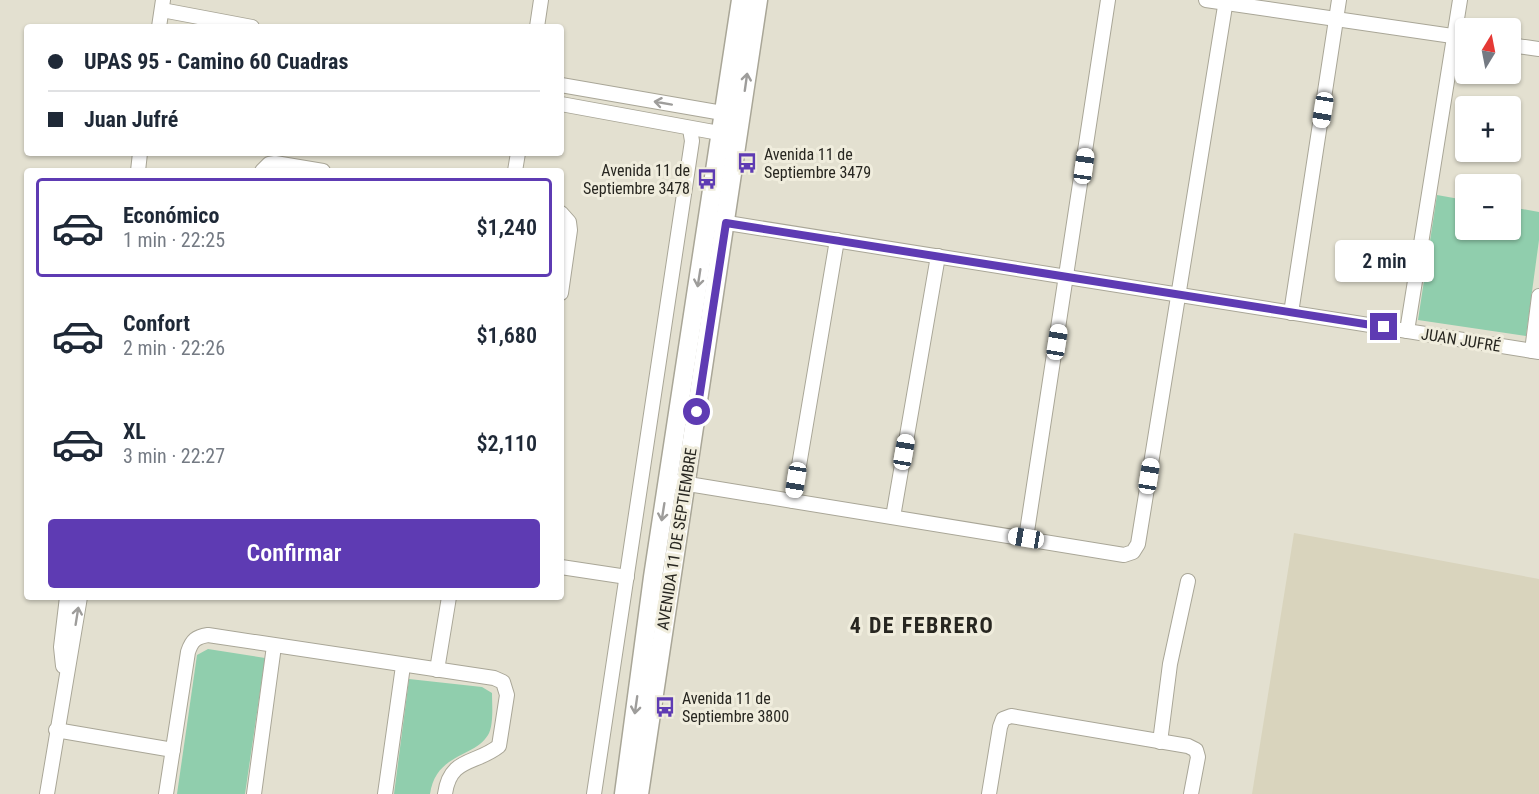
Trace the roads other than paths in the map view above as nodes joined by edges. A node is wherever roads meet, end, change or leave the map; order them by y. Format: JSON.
{"nodes":[{"id":1,"x":541,"y":0,"type":"edge"},
{"id":2,"x":741,"y":0,"type":"edge"},
{"id":3,"x":758,"y":0,"type":"edge"},
{"id":4,"x":1108,"y":0,"type":"edge"},
{"id":5,"x":1206,"y":0,"type":"edge"},
{"id":6,"x":1339,"y":0,"type":"edge"},
{"id":7,"x":1460,"y":0,"type":"edge"},
{"id":8,"x":1226,"y":1,"type":"edge"},
{"id":9,"x":162,"y":5,"type":"edge"},
{"id":10,"x":1460,"y":18,"type":"edge"},
{"id":11,"x":1336,"y":20,"type":"junction"},
{"id":12,"x":159,"y":24,"type":"edge"},
{"id":13,"x":240,"y":24,"type":"edge"},
{"id":14,"x":537,"y":24,"type":"edge"},
{"id":15,"x":1455,"y":37,"type":"edge"},
{"id":16,"x":1521,"y":47,"type":"edge"},
{"id":17,"x":1539,"y":49,"type":"edge"},
{"id":18,"x":1455,"y":66,"type":"edge"},
{"id":19,"x":564,"y":86,"type":"edge"},
{"id":20,"x":564,"y":105,"type":"edge"},
{"id":21,"x":723,"y":113,"type":"junction"},
{"id":22,"x":742,"y":116,"type":"junction"},
{"id":23,"x":690,"y":129,"type":"junction"},
{"id":24,"x":720,"y":133,"type":"junction"},
{"id":25,"x":738,"y":136,"type":"junction"},
{"id":26,"x":265,"y":168,"type":"edge"},
{"id":27,"x":305,"y":168,"type":"edge"},
{"id":28,"x":564,"y":216,"type":"edge"},
{"id":29,"x":707,"y":220,"type":"junction"},
{"id":30,"x":726,"y":223,"type":"junction"},
{"id":31,"x":837,"y":240,"type":"junction"},
{"id":32,"x":938,"y":256,"type":"junction"},
{"id":33,"x":564,"y":272,"type":"edge"},
{"id":34,"x":1068,"y":277,"type":"junction"},
{"id":35,"x":1179,"y":295,"type":"junction"},
{"id":36,"x":1539,"y":296,"type":"edge"},
{"id":37,"x":1291,"y":313,"type":"junction"},
{"id":38,"x":1407,"y":331,"type":"junction"},
{"id":39,"x":1536,"y":351,"type":"edge"},
{"id":40,"x":668,"y":481,"type":"junction"},
{"id":41,"x":686,"y":483,"type":"junction"},
{"id":42,"x":793,"y":501,"type":"junction"},
{"id":43,"x":893,"y":517,"type":"junction"},
{"id":44,"x":1026,"y":538,"type":"junction"},
{"id":45,"x":564,"y":567,"type":"edge"},
{"id":46,"x":627,"y":577,"type":"junction"},
{"id":47,"x":1188,"y":580,"type":"dead end"},
{"id":48,"x":67,"y":600,"type":"edge"},
{"id":49,"x":79,"y":600,"type":"edge"},
{"id":50,"x":449,"y":600,"type":"edge"},
{"id":51,"x":274,"y":646,"type":"junction"},
{"id":52,"x":403,"y":666,"type":"junction"},
{"id":53,"x":437,"y":670,"type":"junction"},
{"id":54,"x":64,"y":677,"type":"junction"},
{"id":55,"x":56,"y":730,"type":"junction"},
{"id":56,"x":1160,"y":742,"type":"junction"},
{"id":57,"x":173,"y":750,"type":"junction"},
{"id":58,"x":47,"y":794,"type":"edge"},
{"id":59,"x":166,"y":794,"type":"edge"},
{"id":60,"x":254,"y":794,"type":"edge"},
{"id":61,"x":385,"y":794,"type":"edge"},
{"id":62,"x":445,"y":794,"type":"edge"},
{"id":63,"x":594,"y":794,"type":"edge"},
{"id":64,"x":624,"y":794,"type":"edge"},
{"id":65,"x":639,"y":794,"type":"edge"},
{"id":66,"x":989,"y":794,"type":"edge"},
{"id":67,"x":1191,"y":794,"type":"edge"}],
"edges":[{"from":1,"to":14,"type":"street"},
{"from":2,"to":21,"type":"main road","name":"AVENIDA 11 DE SEPTIEMBRE"},
{"from":22,"to":3,"type":"main road","name":"AVENIDA 11 DE SEPTIEMBRE","one_way":true},
{"from":4,"to":34,"type":"street"},
{"from":5,"to":8,"type":"street"},
{"from":6,"to":11,"type":"street"},
{"from":7,"to":10,"type":"street"},
{"from":8,"to":11,"type":"street"},
{"from":8,"to":35,"type":"street"},
{"from":9,"to":12,"type":"street"},
{"from":9,"to":13,"type":"street"},
{"from":11,"to":15,"type":"street"},
{"from":11,"to":37,"type":"street"},
{"from":16,"to":17,"type":"street"},
{"from":18,"to":38,"type":"street"},
{"from":21,"to":19,"type":"street","one_way":true},
{"from":20,"to":23,"type":"street"},
{"from":21,"to":22,"type":"street"},
{"from":21,"to":24,"type":"main road","name":"AVENIDA 11 DE SEPTIEMBRE"},
{"from":22,"to":25,"type":"main road","name":"AVENIDA 11 DE SEPTIEMBRE"},
{"from":23,"to":24,"type":"street"},
{"from":23,"to":46,"type":"street"},
{"from":24,"to":25,"type":"street"},
{"from":24,"to":29,"type":"main road","name":"AVENIDA 11 DE SEPTIEMBRE"},
{"from":25,"to":30,"type":"main road","name":"AVENIDA 11 DE SEPTIEMBRE"},
{"from":26,"to":27,"type":"street"},
{"from":28,"to":33,"type":"street"},
{"from":29,"to":30,"type":"street","name":"JUAN JUFRÉ"},
{"from":29,"to":40,"type":"main road","name":"AVENIDA 11 DE SEPTIEMBRE","one_way":true},
{"from":30,"to":31,"type":"street","name":"JUAN JUFRÉ"},
{"from":30,"to":41,"type":"main road","name":"AVENIDA 11 DE SEPTIEMBRE"},
{"from":31,"to":32,"type":"street","name":"JUAN JUFRÉ"},
{"from":31,"to":42,"type":"street"},
{"from":32,"to":34,"type":"street","name":"JUAN JUFRÉ"},
{"from":32,"to":43,"type":"street"},
{"from":34,"to":35,"type":"street","name":"JUAN JUFRÉ"},
{"from":34,"to":44,"type":"street"},
{"from":35,"to":37,"type":"street","name":"JUAN JUFRÉ"},
{"from":35,"to":44,"type":"street"},
{"from":36,"to":39,"type":"street"},
{"from":37,"to":38,"type":"street","name":"JUAN JUFRÉ"},
{"from":38,"to":39,"type":"street","name":"JUAN JUFRÉ"},
{"from":40,"to":41,"type":"street"},
{"from":40,"to":64,"type":"main road","name":"AVENIDA 11 DE SEPTIEMBRE","one_way":true},
{"from":41,"to":42,"type":"street"},
{"from":41,"to":65,"type":"main road","name":"AVENIDA 11 DE SEPTIEMBRE"},
{"from":42,"to":43,"type":"street"},
{"from":43,"to":44,"type":"street"},
{"from":45,"to":46,"type":"street"},
{"from":46,"to":63,"type":"street"},
{"from":47,"to":56,"type":"street"},
{"from":48,"to":54,"type":"street"},
{"from":54,"to":49,"type":"street","one_way":true},
{"from":50,"to":53,"type":"street"},
{"from":51,"to":52,"type":"street"},
{"from":51,"to":57,"type":"street"},
{"from":51,"to":60,"type":"street"},
{"from":52,"to":53,"type":"street"},
{"from":52,"to":61,"type":"street"},
{"from":53,"to":62,"type":"street"},
{"from":54,"to":55,"type":"street"},
{"from":55,"to":57,"type":"street"},
{"from":55,"to":58,"type":"street"},
{"from":56,"to":66,"type":"street"},
{"from":56,"to":67,"type":"street"},
{"from":57,"to":59,"type":"street"}]}
